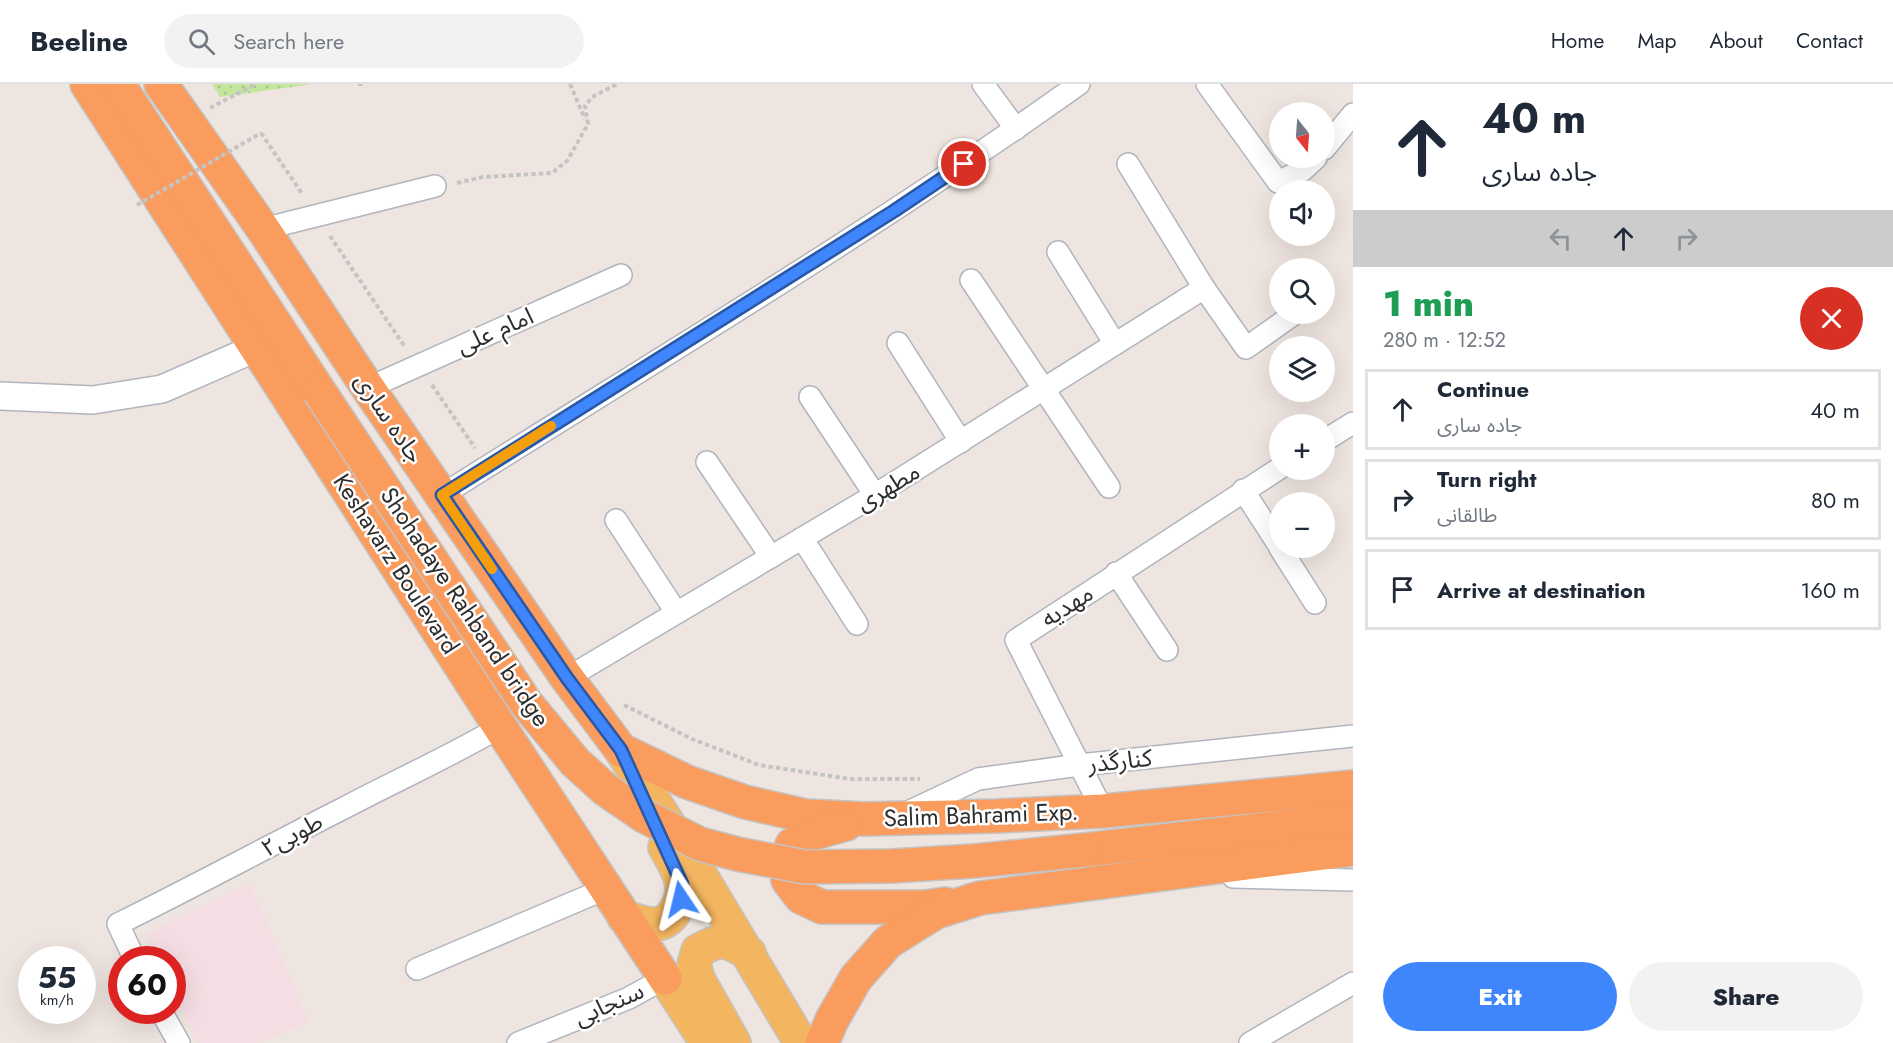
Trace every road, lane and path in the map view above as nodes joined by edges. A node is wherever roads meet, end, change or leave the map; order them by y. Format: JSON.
{"nodes":[{"id":1,"x":87,"y":84,"type":"edge"},
{"id":2,"x":118,"y":84,"type":"edge"},
{"id":3,"x":160,"y":84,"type":"edge"},
{"id":4,"x":256,"y":84,"type":"edge"},
{"id":5,"x":358,"y":84,"type":"edge"},
{"id":6,"x":365,"y":84,"type":"edge"},
{"id":7,"x":570,"y":84,"type":"edge"},
{"id":8,"x":617,"y":84,"type":"edge"},
{"id":9,"x":984,"y":84,"type":"edge"},
{"id":10,"x":1079,"y":84,"type":"edge"},
{"id":11,"x":1208,"y":84,"type":"edge"},
{"id":12,"x":1353,"y":114,"type":"edge"},
{"id":13,"x":186,"y":120,"type":"junction"},
{"id":14,"x":588,"y":124,"type":"junction"},
{"id":15,"x":1016,"y":129,"type":"junction"},
{"id":16,"x":1335,"y":136,"type":"edge"},
{"id":17,"x":1128,"y":164,"type":"dead end"},
{"id":18,"x":1305,"y":168,"type":"edge"},
{"id":19,"x":435,"y":186,"type":"joint"},
{"id":20,"x":137,"y":206,"type":"dead end"},
{"id":21,"x":317,"y":216,"type":"junction"},
{"id":22,"x":263,"y":230,"type":"junction"},
{"id":23,"x":1058,"y":252,"type":"dead end"},
{"id":24,"x":621,"y":275,"type":"dead end"},
{"id":25,"x":970,"y":280,"type":"dead end"},
{"id":26,"x":1204,"y":288,"type":"junction"},
{"id":27,"x":1280,"y":324,"type":"edge"},
{"id":28,"x":898,"y":343,"type":"dead end"},
{"id":29,"x":1115,"y":344,"type":"junction"},
{"id":30,"x":256,"y":348,"type":"junction"},
{"id":31,"x":418,"y":366,"type":"junction"},
{"id":32,"x":368,"y":388,"type":"junction"},
{"id":33,"x":1043,"y":390,"type":"junction"},
{"id":34,"x":0,"y":396,"type":"edge"},
{"id":35,"x":810,"y":398,"type":"dead end"},
{"id":36,"x":1353,"y":423,"type":"edge"},
{"id":37,"x":1335,"y":434,"type":"edge"},
{"id":38,"x":961,"y":442,"type":"junction"},
{"id":39,"x":707,"y":462,"type":"dead end"},
{"id":40,"x":487,"y":466,"type":"junction"},
{"id":41,"x":1269,"y":475,"type":"edge"},
{"id":42,"x":1109,"y":487,"type":"dead end"},
{"id":43,"x":1243,"y":490,"type":"junction"},
{"id":44,"x":442,"y":495,"type":"junction"},
{"id":45,"x":875,"y":495,"type":"junction"},
{"id":46,"x":616,"y":520,"type":"dead end"},
{"id":47,"x":1269,"y":530,"type":"edge"},
{"id":48,"x":802,"y":538,"type":"junction"},
{"id":49,"x":771,"y":557,"type":"junction"},
{"id":50,"x":1287,"y":558,"type":"edge"},
{"id":51,"x":1116,"y":573,"type":"junction"},
{"id":52,"x":1315,"y":603,"type":"dead end"},
{"id":53,"x":676,"y":612,"type":"junction"},
{"id":54,"x":856,"y":624,"type":"dead end"},
{"id":55,"x":1167,"y":650,"type":"dead end"},
{"id":56,"x":567,"y":678,"type":"junction"},
{"id":57,"x":619,"y":702,"type":"dead end"},
{"id":58,"x":500,"y":727,"type":"junction"},
{"id":59,"x":1353,"y":736,"type":"edge"},
{"id":60,"x":621,"y":750,"type":"junction"},
{"id":61,"x":1079,"y":765,"type":"junction"},
{"id":62,"x":932,"y":779,"type":"dead end"},
{"id":63,"x":1353,"y":788,"type":"edge"},
{"id":64,"x":1103,"y":811,"type":"junction"},
{"id":65,"x":880,"y":819,"type":"junction"},
{"id":66,"x":1353,"y":819,"type":"edge"},
{"id":67,"x":1353,"y":849,"type":"edge"},
{"id":68,"x":1145,"y":875,"type":"junction"},
{"id":69,"x":1353,"y":880,"type":"edge"},
{"id":70,"x":606,"y":889,"type":"junction"},
{"id":71,"x":980,"y":898,"type":"junction"},
{"id":72,"x":624,"y":917,"type":"junction"},
{"id":73,"x":128,"y":946,"type":"edge"},
{"id":74,"x":749,"y":953,"type":"junction"},
{"id":75,"x":417,"y":969,"type":"dead end"},
{"id":76,"x":665,"y":978,"type":"junction"},
{"id":77,"x":1353,"y":983,"type":"edge"},
{"id":78,"x":168,"y":1024,"type":"edge"},
{"id":79,"x":179,"y":1043,"type":"edge"},
{"id":80,"x":518,"y":1043,"type":"edge"},
{"id":81,"x":707,"y":1043,"type":"edge"},
{"id":82,"x":734,"y":1043,"type":"edge"},
{"id":83,"x":801,"y":1043,"type":"edge"},
{"id":84,"x":822,"y":1043,"type":"edge"},
{"id":85,"x":1250,"y":1043,"type":"edge"}],
"edges":[{"from":1,"to":30,"type":"highway","name":"Keshavarz Boulevard"},
{"from":2,"to":66,"type":"highway","name":"Shohadaye Rahband bridge","bridge":true},
{"from":3,"to":13,"type":"highway","name":"جاده ساری"},
{"from":4,"to":13,"type":"path"},
{"from":5,"to":6,"type":"path"},
{"from":7,"to":14,"type":"path"},
{"from":8,"to":14,"type":"path"},
{"from":9,"to":15,"type":"street"},
{"from":10,"to":15,"type":"street"},
{"from":11,"to":18,"type":"street"},
{"from":12,"to":16,"type":"street"},
{"from":13,"to":22,"type":"highway","name":"جاده ساری"},
{"from":14,"to":19,"type":"path"},
{"from":15,"to":40,"type":"street"},
{"from":17,"to":26,"type":"street"},
{"from":19,"to":21,"type":"street"},
{"from":20,"to":21,"type":"path","bridge":true},
{"from":21,"to":22,"type":"street"},
{"from":21,"to":31,"type":"path"},
{"from":22,"to":32,"type":"highway","name":"جاده ساری"},
{"from":23,"to":29,"type":"street"},
{"from":24,"to":31,"type":"street","name":"امام علی"},
{"from":25,"to":33,"type":"street"},
{"from":26,"to":27,"type":"street"},
{"from":26,"to":29,"type":"street","name":"مطهری"},
{"from":28,"to":38,"type":"street"},
{"from":29,"to":33,"type":"street","name":"مطهری"},
{"from":30,"to":34,"type":"street"},
{"from":30,"to":58,"type":"highway","name":"Keshavarz Boulevard"},
{"from":31,"to":32,"type":"street","name":"امام علی"},
{"from":31,"to":40,"type":"path"},
{"from":32,"to":44,"type":"highway","name":"جاده ساری"},
{"from":33,"to":38,"type":"street","name":"مطهری"},
{"from":33,"to":42,"type":"street"},
{"from":35,"to":45,"type":"street"},
{"from":36,"to":37,"type":"street"},
{"from":38,"to":45,"type":"street","name":"مطهری"},
{"from":39,"to":49,"type":"street"},
{"from":40,"to":44,"type":"street"},
{"from":41,"to":43,"type":"street","name":"مهدیه"},
{"from":43,"to":47,"type":"street"},
{"from":43,"to":51,"type":"street","name":"مهدیه"},
{"from":44,"to":56,"type":"highway","name":"جاده ساری"},
{"from":45,"to":48,"type":"street","name":"مطهری"},
{"from":46,"to":53,"type":"street"},
{"from":48,"to":49,"type":"street","name":"مطهری"},
{"from":48,"to":54,"type":"street"},
{"from":49,"to":53,"type":"street","name":"مطهری"},
{"from":50,"to":52,"type":"street"},
{"from":51,"to":55,"type":"street"},
{"from":51,"to":61,"type":"street","name":"مهدیه"},
{"from":53,"to":56,"type":"street","name":"مطهری"},
{"from":56,"to":60,"type":"highway","name":"جاده ساری"},
{"from":57,"to":62,"type":"path"},
{"from":58,"to":70,"type":"highway","name":"Keshavarz Boulevard"},
{"from":58,"to":73,"type":"street","name":"طوبی۲"},
{"from":59,"to":61,"type":"street","name":"کنارگذر"},
{"from":60,"to":65,"type":"highway","name":"Salim Bahrami Exp."},
{"from":60,"to":72,"type":"main road"},
{"from":60,"to":74,"type":"main road"},
{"from":61,"to":64,"type":"street","name":"مهدیه"},
{"from":61,"to":65,"type":"street","name":"کنارگذر"},
{"from":63,"to":64,"type":"highway","name":"Salim Bahrami Exp."},
{"from":64,"to":65,"type":"highway","name":"Salim Bahrami Exp."},
{"from":65,"to":71,"type":"highway"},
{"from":67,"to":68,"type":"highway"},
{"from":68,"to":69,"type":"street"},
{"from":68,"to":71,"type":"highway"},
{"from":70,"to":72,"type":"highway","name":"Keshavarz Boulevard"},
{"from":70,"to":75,"type":"street"},
{"from":71,"to":84,"type":"highway"},
{"from":72,"to":76,"type":"highway","name":"Keshavarz Boulevard"},
{"from":74,"to":82,"type":"main road"},
{"from":74,"to":83,"type":"main road"},
{"from":76,"to":80,"type":"street","name":"سنجابی"},
{"from":76,"to":81,"type":"main road","name":"Keshavarz Boulevard"},
{"from":77,"to":85,"type":"street"},
{"from":78,"to":79,"type":"street"}]}
